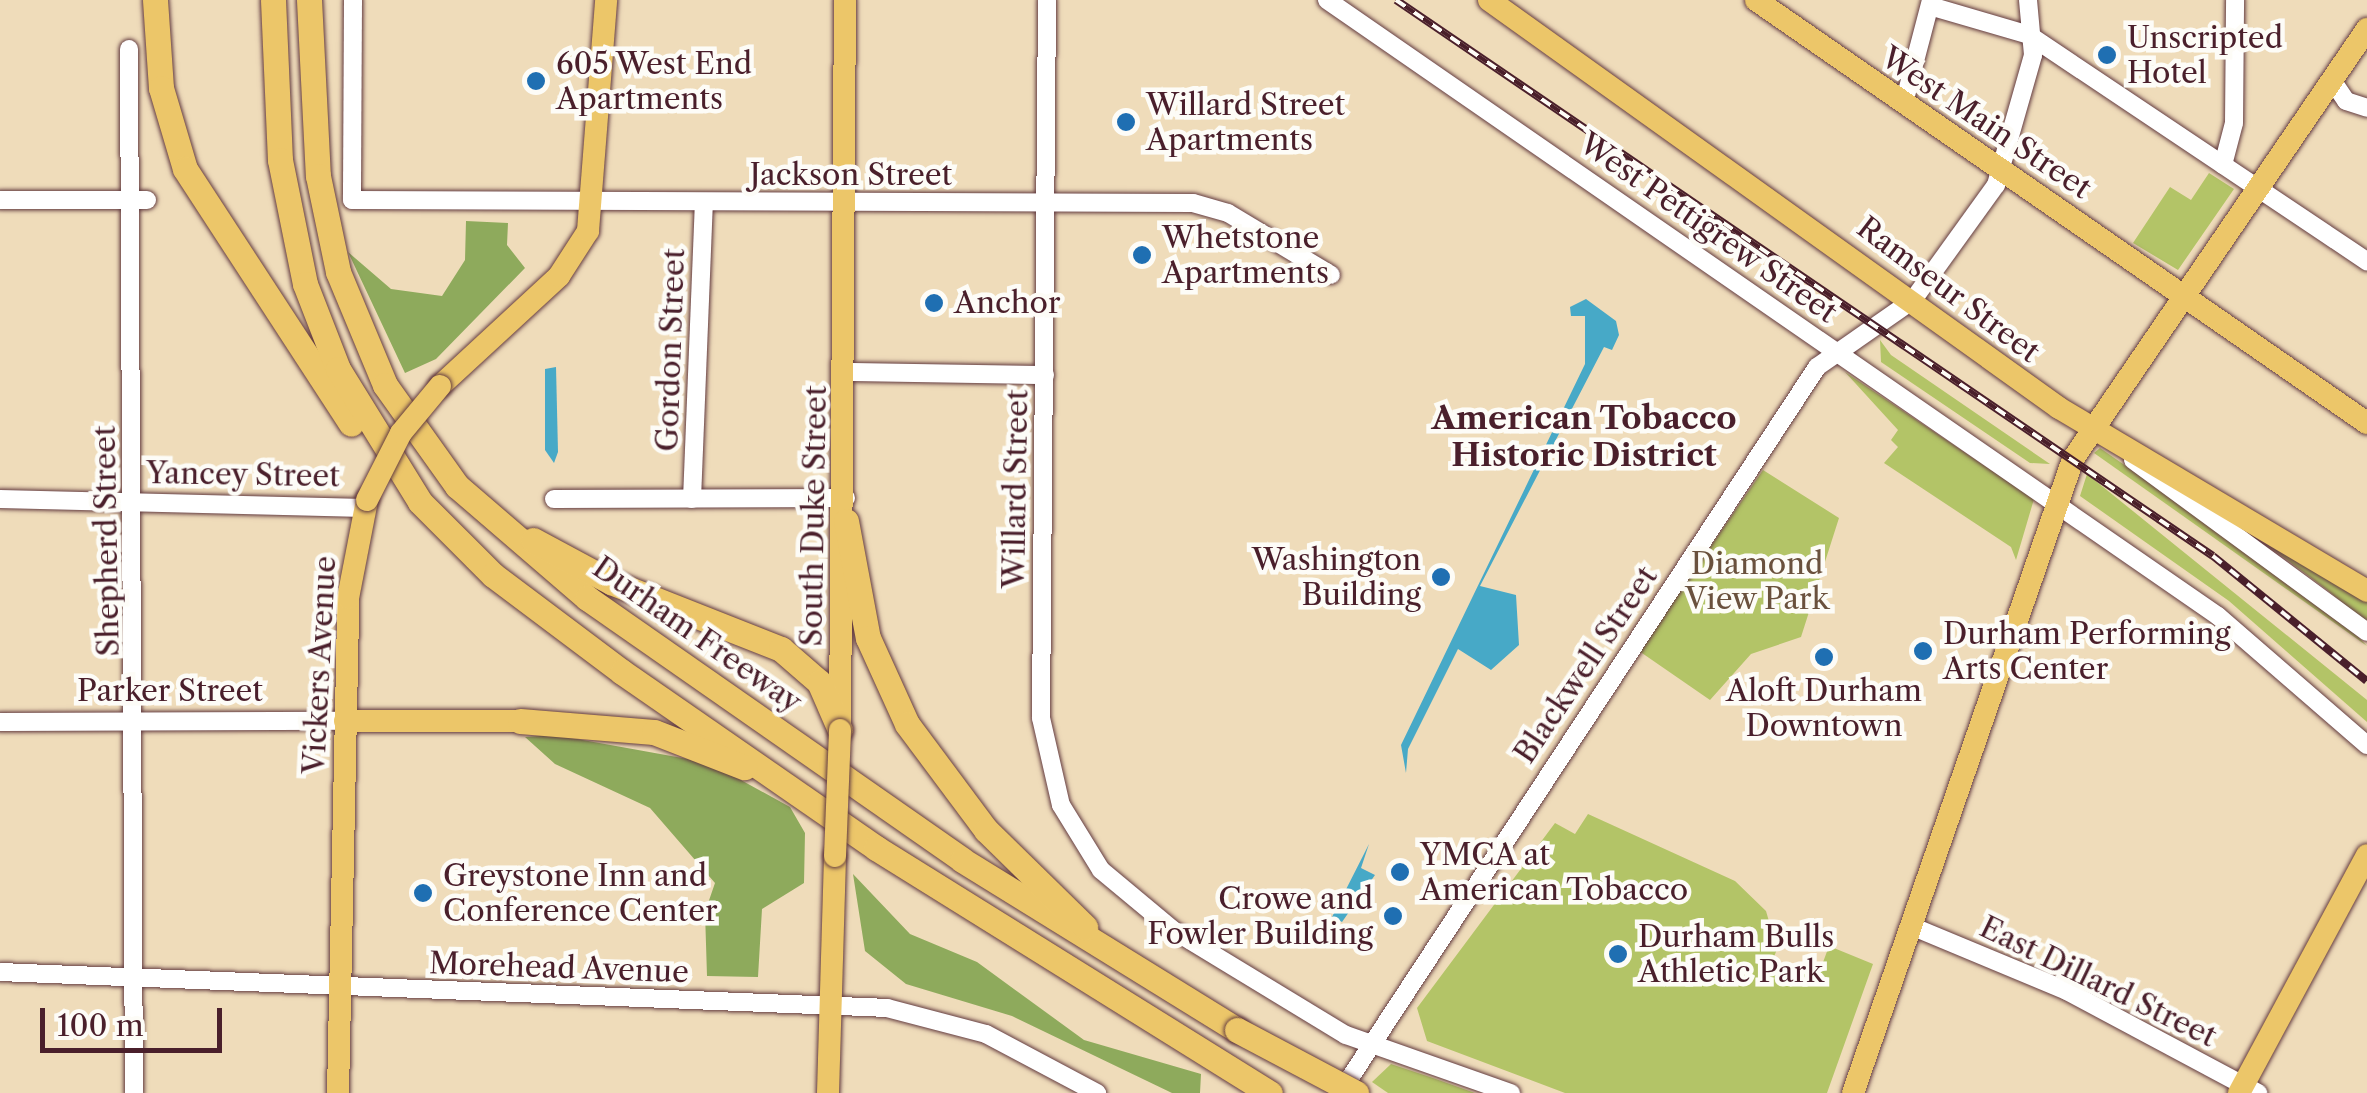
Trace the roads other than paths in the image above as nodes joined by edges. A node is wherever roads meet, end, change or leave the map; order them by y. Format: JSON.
{"nodes":[{"id":1,"x":155,"y":0,"type":"edge"},
{"id":2,"x":273,"y":0,"type":"edge"},
{"id":3,"x":309,"y":0,"type":"edge"},
{"id":4,"x":353,"y":0,"type":"edge"},
{"id":5,"x":606,"y":0,"type":"edge"},
{"id":6,"x":845,"y":0,"type":"edge"},
{"id":7,"x":1047,"y":0,"type":"edge"},
{"id":8,"x":1327,"y":0,"type":"edge"},
{"id":9,"x":1489,"y":0,"type":"edge"},
{"id":10,"x":1756,"y":0,"type":"edge"},
{"id":11,"x":2028,"y":0,"type":"edge"},
{"id":12,"x":2235,"y":0,"type":"edge"},
{"id":13,"x":1931,"y":3,"type":"edge"},
{"id":14,"x":2367,"y":29,"type":"edge"},
{"id":15,"x":2036,"y":38,"type":"junction"},
{"id":16,"x":128,"y":48,"type":"dead end"},
{"id":17,"x":2332,"y":80,"type":"junction"},
{"id":18,"x":1904,"y":103,"type":"junction"},
{"id":19,"x":2367,"y":108,"type":"edge"},
{"id":20,"x":2223,"y":164,"type":"junction"},
{"id":21,"x":2003,"y":172,"type":"junction"},
{"id":22,"x":2258,"y":188,"type":"junction"},
{"id":23,"x":0,"y":200,"type":"edge"},
{"id":24,"x":139,"y":200,"type":"junction"},
{"id":25,"x":1046,"y":201,"type":"junction"},
{"id":26,"x":846,"y":202,"type":"junction"},
{"id":27,"x":704,"y":204,"type":"junction"},
{"id":28,"x":596,"y":205,"type":"junction"},
{"id":29,"x":2367,"y":261,"type":"edge"},
{"id":30,"x":1331,"y":275,"type":"dead end"},
{"id":31,"x":2184,"y":294,"type":"junction"},
{"id":32,"x":1913,"y":300,"type":"junction"},
{"id":33,"x":1837,"y":351,"type":"junction"},
{"id":34,"x":846,"y":372,"type":"junction"},
{"id":35,"x":1044,"y":376,"type":"junction"},
{"id":36,"x":2367,"y":422,"type":"edge"},
{"id":37,"x":2090,"y":428,"type":"junction"},
{"id":38,"x":2122,"y":449,"type":"junction"},
{"id":39,"x":390,"y":460,"type":"junction"},
{"id":40,"x":457,"y":486,"type":"junction"},
{"id":41,"x":0,"y":499,"type":"edge"},
{"id":42,"x":692,"y":499,"type":"junction"},
{"id":43,"x":134,"y":500,"type":"junction"},
{"id":44,"x":554,"y":500,"type":"dead end"},
{"id":45,"x":2057,"y":502,"type":"junction"},
{"id":46,"x":366,"y":504,"type":"junction"},
{"id":47,"x":846,"y":510,"type":"junction"},
{"id":48,"x":2367,"y":591,"type":"edge"},
{"id":49,"x":2367,"y":632,"type":"edge"},
{"id":50,"x":136,"y":721,"type":"junction"},
{"id":51,"x":345,"y":721,"type":"junction"},
{"id":52,"x":520,"y":721,"type":"joint"},
{"id":53,"x":0,"y":722,"type":"edge"},
{"id":54,"x":840,"y":730,"type":"junction"},
{"id":55,"x":2367,"y":745,"type":"edge"},
{"id":56,"x":876,"y":848,"type":"junction"},
{"id":57,"x":2367,"y":856,"type":"edge"},
{"id":58,"x":1911,"y":926,"type":"junction"},
{"id":59,"x":0,"y":972,"type":"edge"},
{"id":60,"x":134,"y":978,"type":"junction"},
{"id":61,"x":1156,"y":983,"type":"junction"},
{"id":62,"x":340,"y":986,"type":"junction"},
{"id":63,"x":833,"y":1005,"type":"junction"},
{"id":64,"x":1369,"y":1044,"type":"junction"},
{"id":65,"x":2247,"y":1090,"type":"edge"},
{"id":66,"x":134,"y":1093,"type":"edge"},
{"id":67,"x":338,"y":1093,"type":"edge"},
{"id":68,"x":828,"y":1093,"type":"edge"},
{"id":69,"x":1096,"y":1093,"type":"edge"},
{"id":70,"x":1270,"y":1093,"type":"edge"},
{"id":71,"x":1340,"y":1093,"type":"edge"},
{"id":72,"x":1356,"y":1093,"type":"edge"},
{"id":73,"x":1511,"y":1093,"type":"edge"},
{"id":74,"x":1853,"y":1093,"type":"edge"}],
"edges":[{"from":1,"to":39,"type":"highway"},
{"from":2,"to":39,"type":"highway"},
{"from":3,"to":40,"type":"highway","name":"Durham Freeway"},
{"from":4,"to":28,"type":"street","name":"Jackson Street"},
{"from":5,"to":28,"type":"main road"},
{"from":6,"to":26,"type":"main road","name":"South Duke Street"},
{"from":7,"to":25,"type":"street","name":"Willard Street"},
{"from":8,"to":33,"type":"street","name":"West Pettigrew Street"},
{"from":9,"to":32,"type":"main road","name":"Ramseur Street"},
{"from":10,"to":18,"type":"main road","name":"West Main Street"},
{"from":11,"to":15,"type":"street"},
{"from":12,"to":20,"type":"street"},
{"from":13,"to":15,"type":"street"},
{"from":13,"to":18,"type":"street"},
{"from":14,"to":17,"type":"main road"},
{"from":15,"to":20,"type":"street"},
{"from":15,"to":21,"type":"street"},
{"from":16,"to":24,"type":"street","name":"Shepherd Street"},
{"from":17,"to":19,"type":"street"},
{"from":17,"to":22,"type":"main road"},
{"from":18,"to":21,"type":"main road","name":"West Main Street"},
{"from":20,"to":22,"type":"street"},
{"from":21,"to":31,"type":"main road","name":"West Main Street"},
{"from":21,"to":32,"type":"street"},
{"from":22,"to":29,"type":"street"},
{"from":22,"to":31,"type":"main road"},
{"from":23,"to":24,"type":"street"},
{"from":24,"to":43,"type":"street","name":"Shepherd Street"},
{"from":25,"to":26,"type":"street","name":"Jackson Street"},
{"from":25,"to":30,"type":"street","name":"Jackson Street"},
{"from":25,"to":35,"type":"street","name":"Willard Street"},
{"from":26,"to":27,"type":"street","name":"Jackson Street"},
{"from":26,"to":34,"type":"main road","name":"South Duke Street"},
{"from":27,"to":28,"type":"street","name":"Jackson Street"},
{"from":27,"to":42,"type":"street","name":"Gordon Street"},
{"from":28,"to":46,"type":"main road","name":"Vickers Avenue","bridge":true},
{"from":31,"to":36,"type":"main road","name":"West Main Street"},
{"from":31,"to":37,"type":"main road"},
{"from":32,"to":33,"type":"street","name":"Blackwell Street"},
{"from":32,"to":37,"type":"main road","name":"Ramseur Street"},
{"from":33,"to":45,"type":"street","name":"West Pettigrew Street"},
{"from":33,"to":64,"type":"street","name":"Blackwell Street"},
{"from":34,"to":35,"type":"street"},
{"from":34,"to":47,"type":"main road","name":"South Duke Street"},
{"from":35,"to":64,"type":"street","name":"Willard Street"},
{"from":37,"to":38,"type":"main road","name":"Ramseur Street"},
{"from":37,"to":45,"type":"main road"},
{"from":38,"to":48,"type":"main road"},
{"from":38,"to":49,"type":"street","name":"Ramseur Street"},
{"from":39,"to":56,"type":"highway"},
{"from":40,"to":54,"type":"highway"},
{"from":40,"to":61,"type":"highway","name":"Durham Freeway"},
{"from":41,"to":43,"type":"street","name":"Yancey Street"},
{"from":42,"to":44,"type":"street"},
{"from":42,"to":47,"type":"street"},
{"from":43,"to":46,"type":"street","name":"Yancey Street"},
{"from":43,"to":50,"type":"street","name":"Shepherd Street"},
{"from":45,"to":55,"type":"street","name":"West Pettigrew Street"},
{"from":45,"to":58,"type":"main road"},
{"from":46,"to":51,"type":"main road","name":"Vickers Avenue"},
{"from":47,"to":54,"type":"main road","name":"South Duke Street"},
{"from":47,"to":61,"type":"highway"},
{"from":50,"to":51,"type":"street","name":"Parker Street"},
{"from":50,"to":53,"type":"street","name":"Parker Street"},
{"from":50,"to":60,"type":"street","name":"Shepherd Street"},
{"from":51,"to":52,"type":"main road","name":"Parker Street"},
{"from":51,"to":62,"type":"main road","name":"Vickers Avenue"},
{"from":52,"to":56,"type":"highway"},
{"from":54,"to":63,"type":"main road","name":"South Duke Street","bridge":true},
{"from":56,"to":70,"type":"highway"},
{"from":57,"to":65,"type":"main road"},
{"from":58,"to":65,"type":"street","name":"East Dillard Street"},
{"from":58,"to":74,"type":"main road"},
{"from":59,"to":60,"type":"street","name":"Morehead Avenue"},
{"from":60,"to":62,"type":"street","name":"Morehead Avenue"},
{"from":60,"to":66,"type":"street","name":"Shepherd Street"},
{"from":61,"to":72,"type":"highway","name":"Durham Freeway","bridge":true},
{"from":62,"to":63,"type":"street","name":"Morehead Avenue"},
{"from":62,"to":67,"type":"main road","name":"Vickers Avenue"},
{"from":63,"to":68,"type":"main road","name":"South Duke Street"},
{"from":63,"to":69,"type":"street","name":"Morehead Avenue"},
{"from":64,"to":71,"type":"street","name":"Blackwell Street"},
{"from":64,"to":73,"type":"street","name":"Willard Street"}]}
